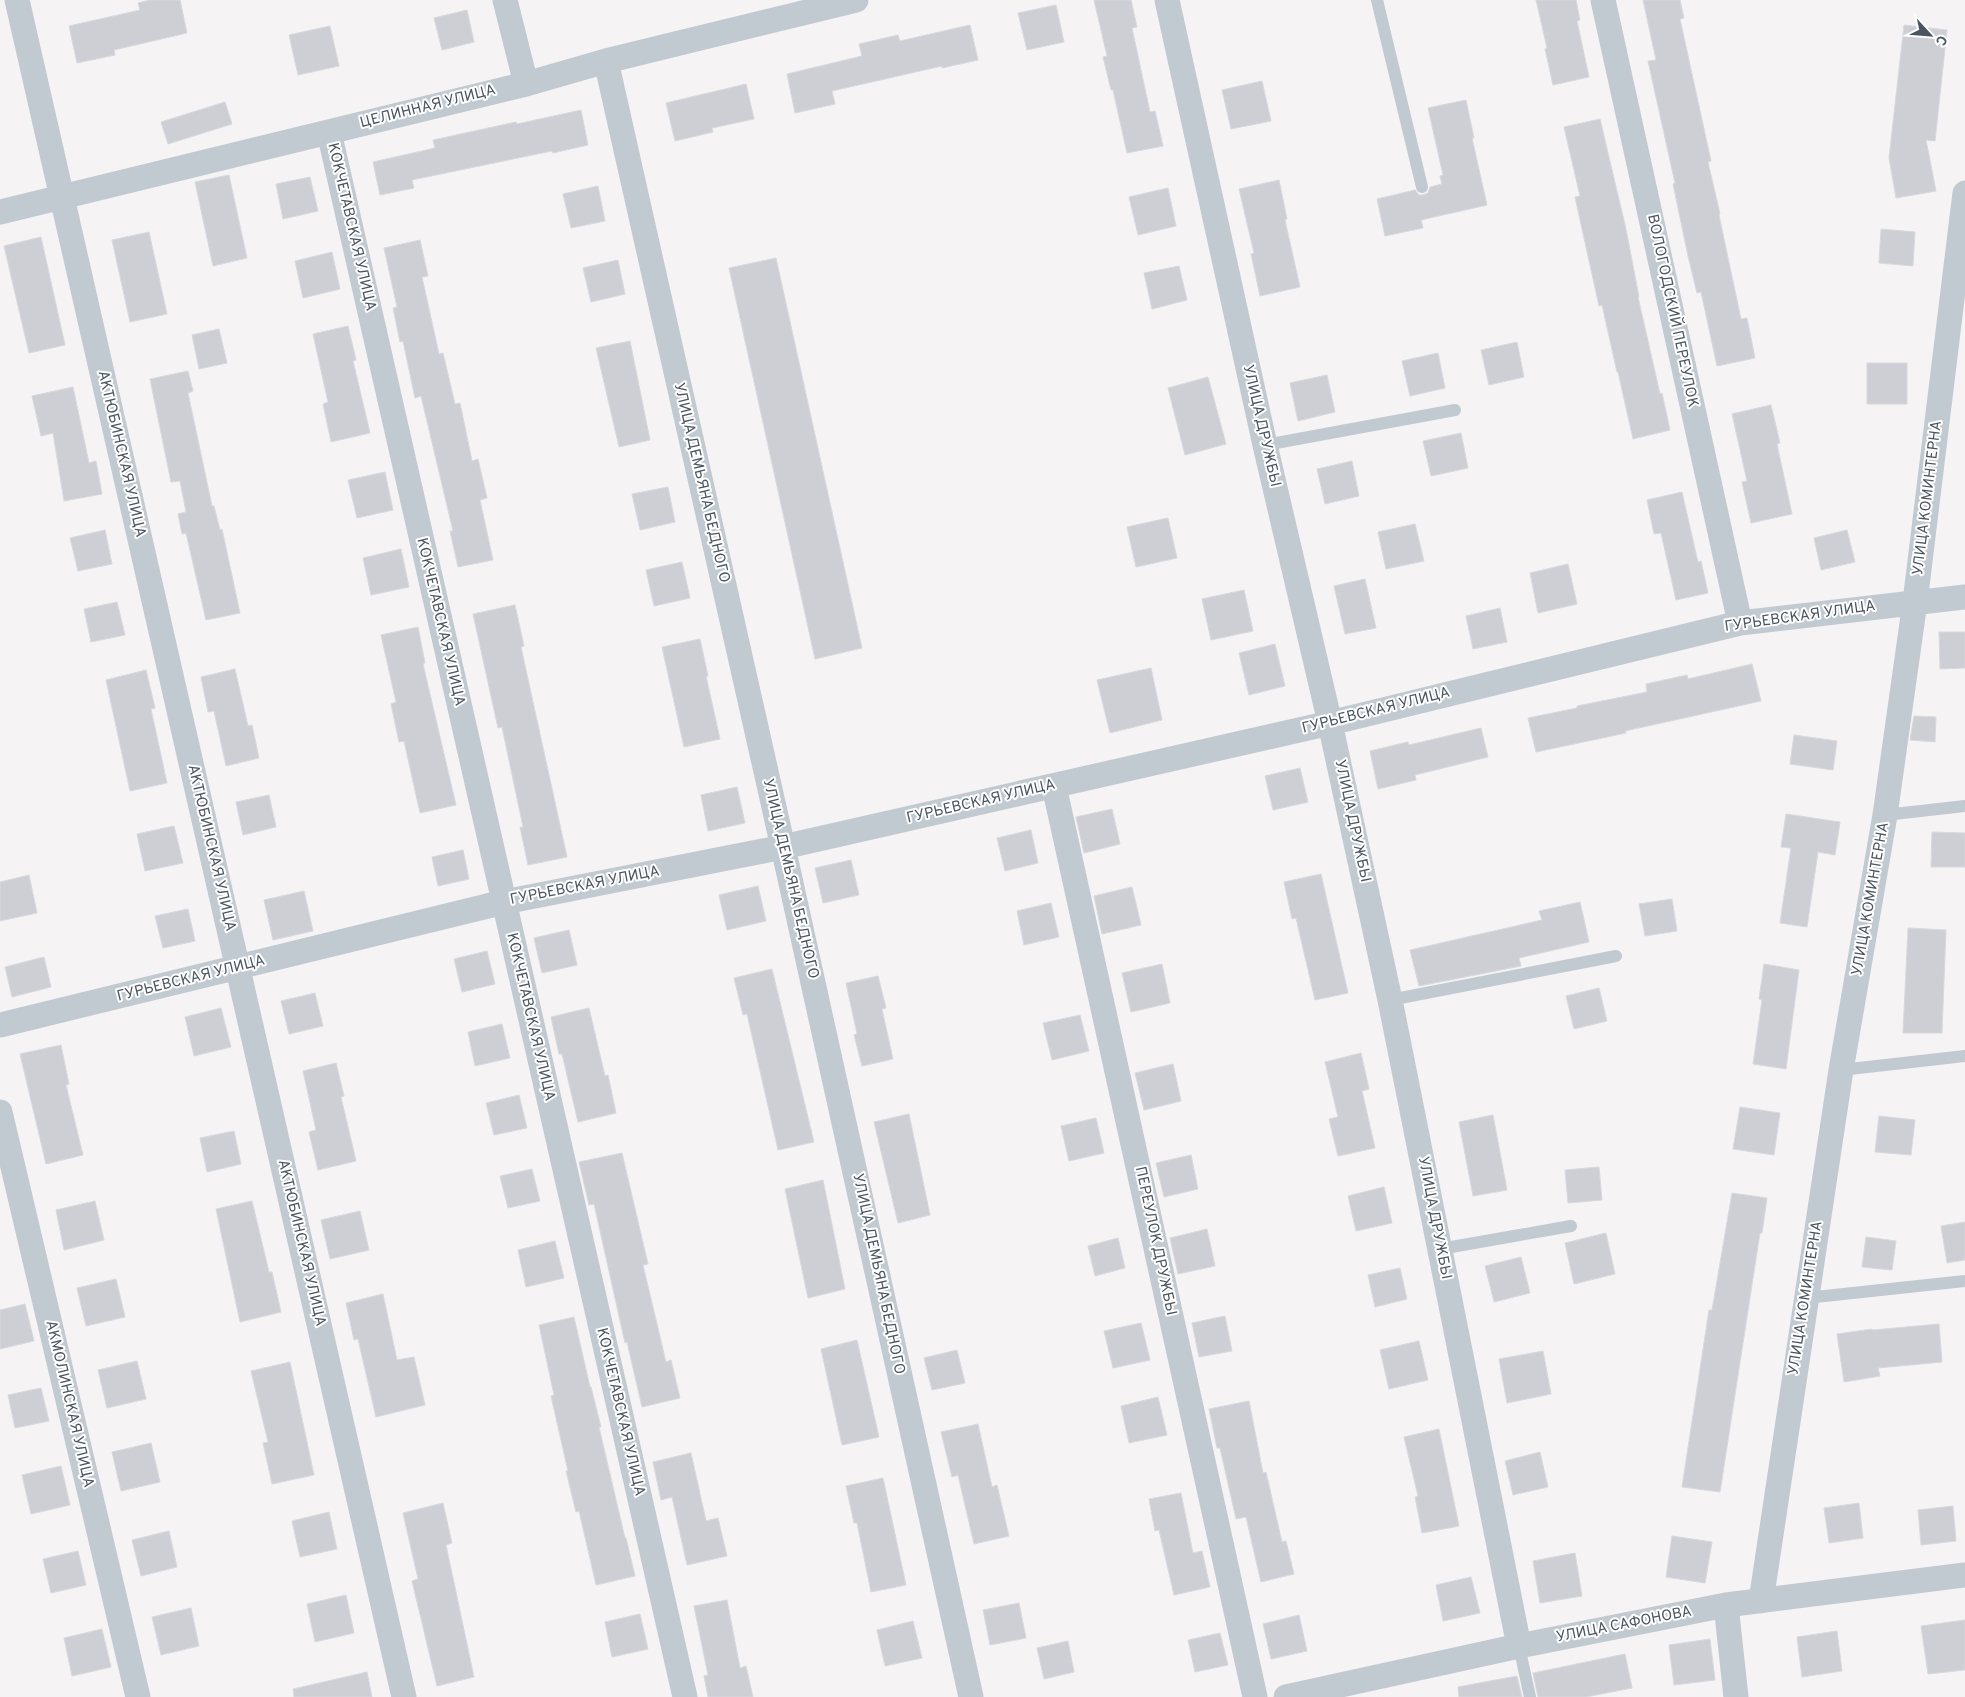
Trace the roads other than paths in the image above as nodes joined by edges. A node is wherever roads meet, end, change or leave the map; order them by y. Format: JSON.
{"nodes":[{"id":1,"x":17,"y":0,"type":"edge"},
{"id":2,"x":505,"y":0,"type":"edge"},
{"id":3,"x":856,"y":0,"type":"edge"},
{"id":4,"x":1167,"y":0,"type":"edge"},
{"id":5,"x":1377,"y":0,"type":"edge"},
{"id":6,"x":1603,"y":0,"type":"edge"},
{"id":7,"x":606,"y":61,"type":"junction"},
{"id":8,"x":526,"y":84,"type":"junction"},
{"id":9,"x":329,"y":132,"type":"junction"},
{"id":10,"x":1422,"y":187,"type":"dead end"},
{"id":11,"x":1965,"y":194,"type":"edge"},
{"id":12,"x":62,"y":198,"type":"junction"},
{"id":13,"x":0,"y":212,"type":"edge"},
{"id":14,"x":1955,"y":350,"type":"edge"},
{"id":15,"x":1455,"y":410,"type":"dead end"},
{"id":16,"x":1265,"y":445,"type":"junction"},
{"id":17,"x":1965,"y":597,"type":"edge"},
{"id":18,"x":1916,"y":602,"type":"junction"},
{"id":19,"x":1740,"y":623,"type":"junction"},
{"id":20,"x":1330,"y":723,"type":"junction"},
{"id":21,"x":1054,"y":786,"type":"junction"},
{"id":22,"x":1965,"y":806,"type":"edge"},
{"id":23,"x":1885,"y":815,"type":"junction"},
{"id":24,"x":783,"y":847,"type":"junction"},
{"id":25,"x":504,"y":902,"type":"junction"},
{"id":26,"x":1616,"y":956,"type":"dead end"},
{"id":27,"x":238,"y":967,"type":"junction"},
{"id":28,"x":1390,"y":1000,"type":"junction"},
{"id":29,"x":0,"y":1025,"type":"edge"},
{"id":30,"x":1965,"y":1056,"type":"edge"},
{"id":31,"x":1841,"y":1070,"type":"junction"},
{"id":32,"x":0,"y":1112,"type":"edge"},
{"id":33,"x":1571,"y":1226,"type":"dead end"},
{"id":34,"x":1440,"y":1249,"type":"junction"},
{"id":35,"x":1965,"y":1282,"type":"edge"},
{"id":36,"x":1806,"y":1298,"type":"junction"},
{"id":37,"x":1965,"y":1574,"type":"edge"},
{"id":38,"x":1760,"y":1601,"type":"junction"},
{"id":39,"x":1726,"y":1605,"type":"junction"},
{"id":40,"x":1518,"y":1646,"type":"junction"},
{"id":41,"x":138,"y":1697,"type":"edge"},
{"id":42,"x":404,"y":1697,"type":"edge"},
{"id":43,"x":685,"y":1697,"type":"edge"},
{"id":44,"x":971,"y":1697,"type":"edge"},
{"id":45,"x":1255,"y":1697,"type":"edge"},
{"id":46,"x":1286,"y":1697,"type":"edge"},
{"id":47,"x":1530,"y":1697,"type":"edge"},
{"id":48,"x":1736,"y":1697,"type":"edge"}],
"edges":[{"from":1,"to":12,"type":"street","name":"АКТЮБИНСКАЯ УЛИЦА"},
{"from":2,"to":8,"type":"street"},
{"from":3,"to":7,"type":"street","name":"ЦЕЛИННАЯ УЛИЦА"},
{"from":4,"to":16,"type":"street","name":"УЛИЦА ДРУЖБЫ"},
{"from":5,"to":10,"type":"lane"},
{"from":6,"to":19,"type":"street","name":"ВОЛОГОДСКИЙ ПЕРЕУЛОК"},
{"from":7,"to":8,"type":"street","name":"ЦЕЛИННАЯ УЛИЦА"},
{"from":7,"to":24,"type":"street","name":"УЛИЦА ДЕМЬЯНА БЕДНОГО"},
{"from":8,"to":9,"type":"street","name":"ЦЕЛИННАЯ УЛИЦА"},
{"from":9,"to":12,"type":"street","name":"ЦЕЛИННАЯ УЛИЦА"},
{"from":9,"to":25,"type":"street","name":"КОКЧЕТАВСКАЯ УЛИЦА"},
{"from":11,"to":14,"type":"street","name":"УЛИЦА КОМИНТЕРНА"},
{"from":12,"to":13,"type":"street","name":"ЦЕЛИННАЯ УЛИЦА"},
{"from":12,"to":27,"type":"street","name":"АКТЮБИНСКАЯ УЛИЦА"},
{"from":14,"to":18,"type":"street","name":"УЛИЦА КОМИНТЕРНА"},
{"from":15,"to":16,"type":"lane"},
{"from":16,"to":20,"type":"street","name":"УЛИЦА ДРУЖБЫ"},
{"from":17,"to":18,"type":"street","name":"ГУРЬЕВСКАЯ УЛИЦА"},
{"from":18,"to":19,"type":"street","name":"ГУРЬЕВСКАЯ УЛИЦА"},
{"from":18,"to":23,"type":"street","name":"УЛИЦА КОМИНТЕРНА"},
{"from":19,"to":20,"type":"street","name":"ГУРЬЕВСКАЯ УЛИЦА"},
{"from":20,"to":21,"type":"street","name":"ГУРЬЕВСКАЯ УЛИЦА"},
{"from":20,"to":28,"type":"street","name":"УЛИЦА ДРУЖБЫ"},
{"from":21,"to":24,"type":"street","name":"ГУРЬЕВСКАЯ УЛИЦА"},
{"from":21,"to":45,"type":"street","name":"ПЕРЕУЛОК ДРУЖБЫ"},
{"from":22,"to":23,"type":"lane"},
{"from":23,"to":31,"type":"street","name":"УЛИЦА КОМИНТЕРНА"},
{"from":24,"to":25,"type":"street","name":"ГУРЬЕВСКАЯ УЛИЦА"},
{"from":24,"to":44,"type":"street","name":"УЛИЦА ДЕМЬЯНА БЕДНОГО"},
{"from":25,"to":27,"type":"street","name":"ГУРЬЕВСКАЯ УЛИЦА"},
{"from":25,"to":43,"type":"street","name":"КОКЧЕТАВСКАЯ УЛИЦА"},
{"from":26,"to":28,"type":"lane"},
{"from":27,"to":29,"type":"street","name":"ГУРЬЕВСКАЯ УЛИЦА"},
{"from":27,"to":42,"type":"street","name":"АКТЮБИНСКАЯ УЛИЦА"},
{"from":28,"to":34,"type":"street","name":"УЛИЦА ДРУЖБЫ"},
{"from":30,"to":31,"type":"lane"},
{"from":31,"to":36,"type":"street","name":"УЛИЦА КОМИНТЕРНА"},
{"from":32,"to":41,"type":"street","name":"АКМОЛИНСКАЯ УЛИЦА"},
{"from":33,"to":34,"type":"lane"},
{"from":34,"to":40,"type":"street","name":"УЛИЦА ДРУЖБЫ"},
{"from":35,"to":36,"type":"lane"},
{"from":36,"to":38,"type":"street","name":"УЛИЦА КОМИНТЕРНА"},
{"from":37,"to":38,"type":"street","name":"УЛИЦА САФОНОВА"},
{"from":38,"to":39,"type":"street","name":"УЛИЦА САФОНОВА"},
{"from":39,"to":40,"type":"street","name":"УЛИЦА САФОНОВА"},
{"from":39,"to":48,"type":"street"},
{"from":40,"to":46,"type":"street","name":"УЛИЦА САФОНОВА"},
{"from":40,"to":47,"type":"lane"}]}
